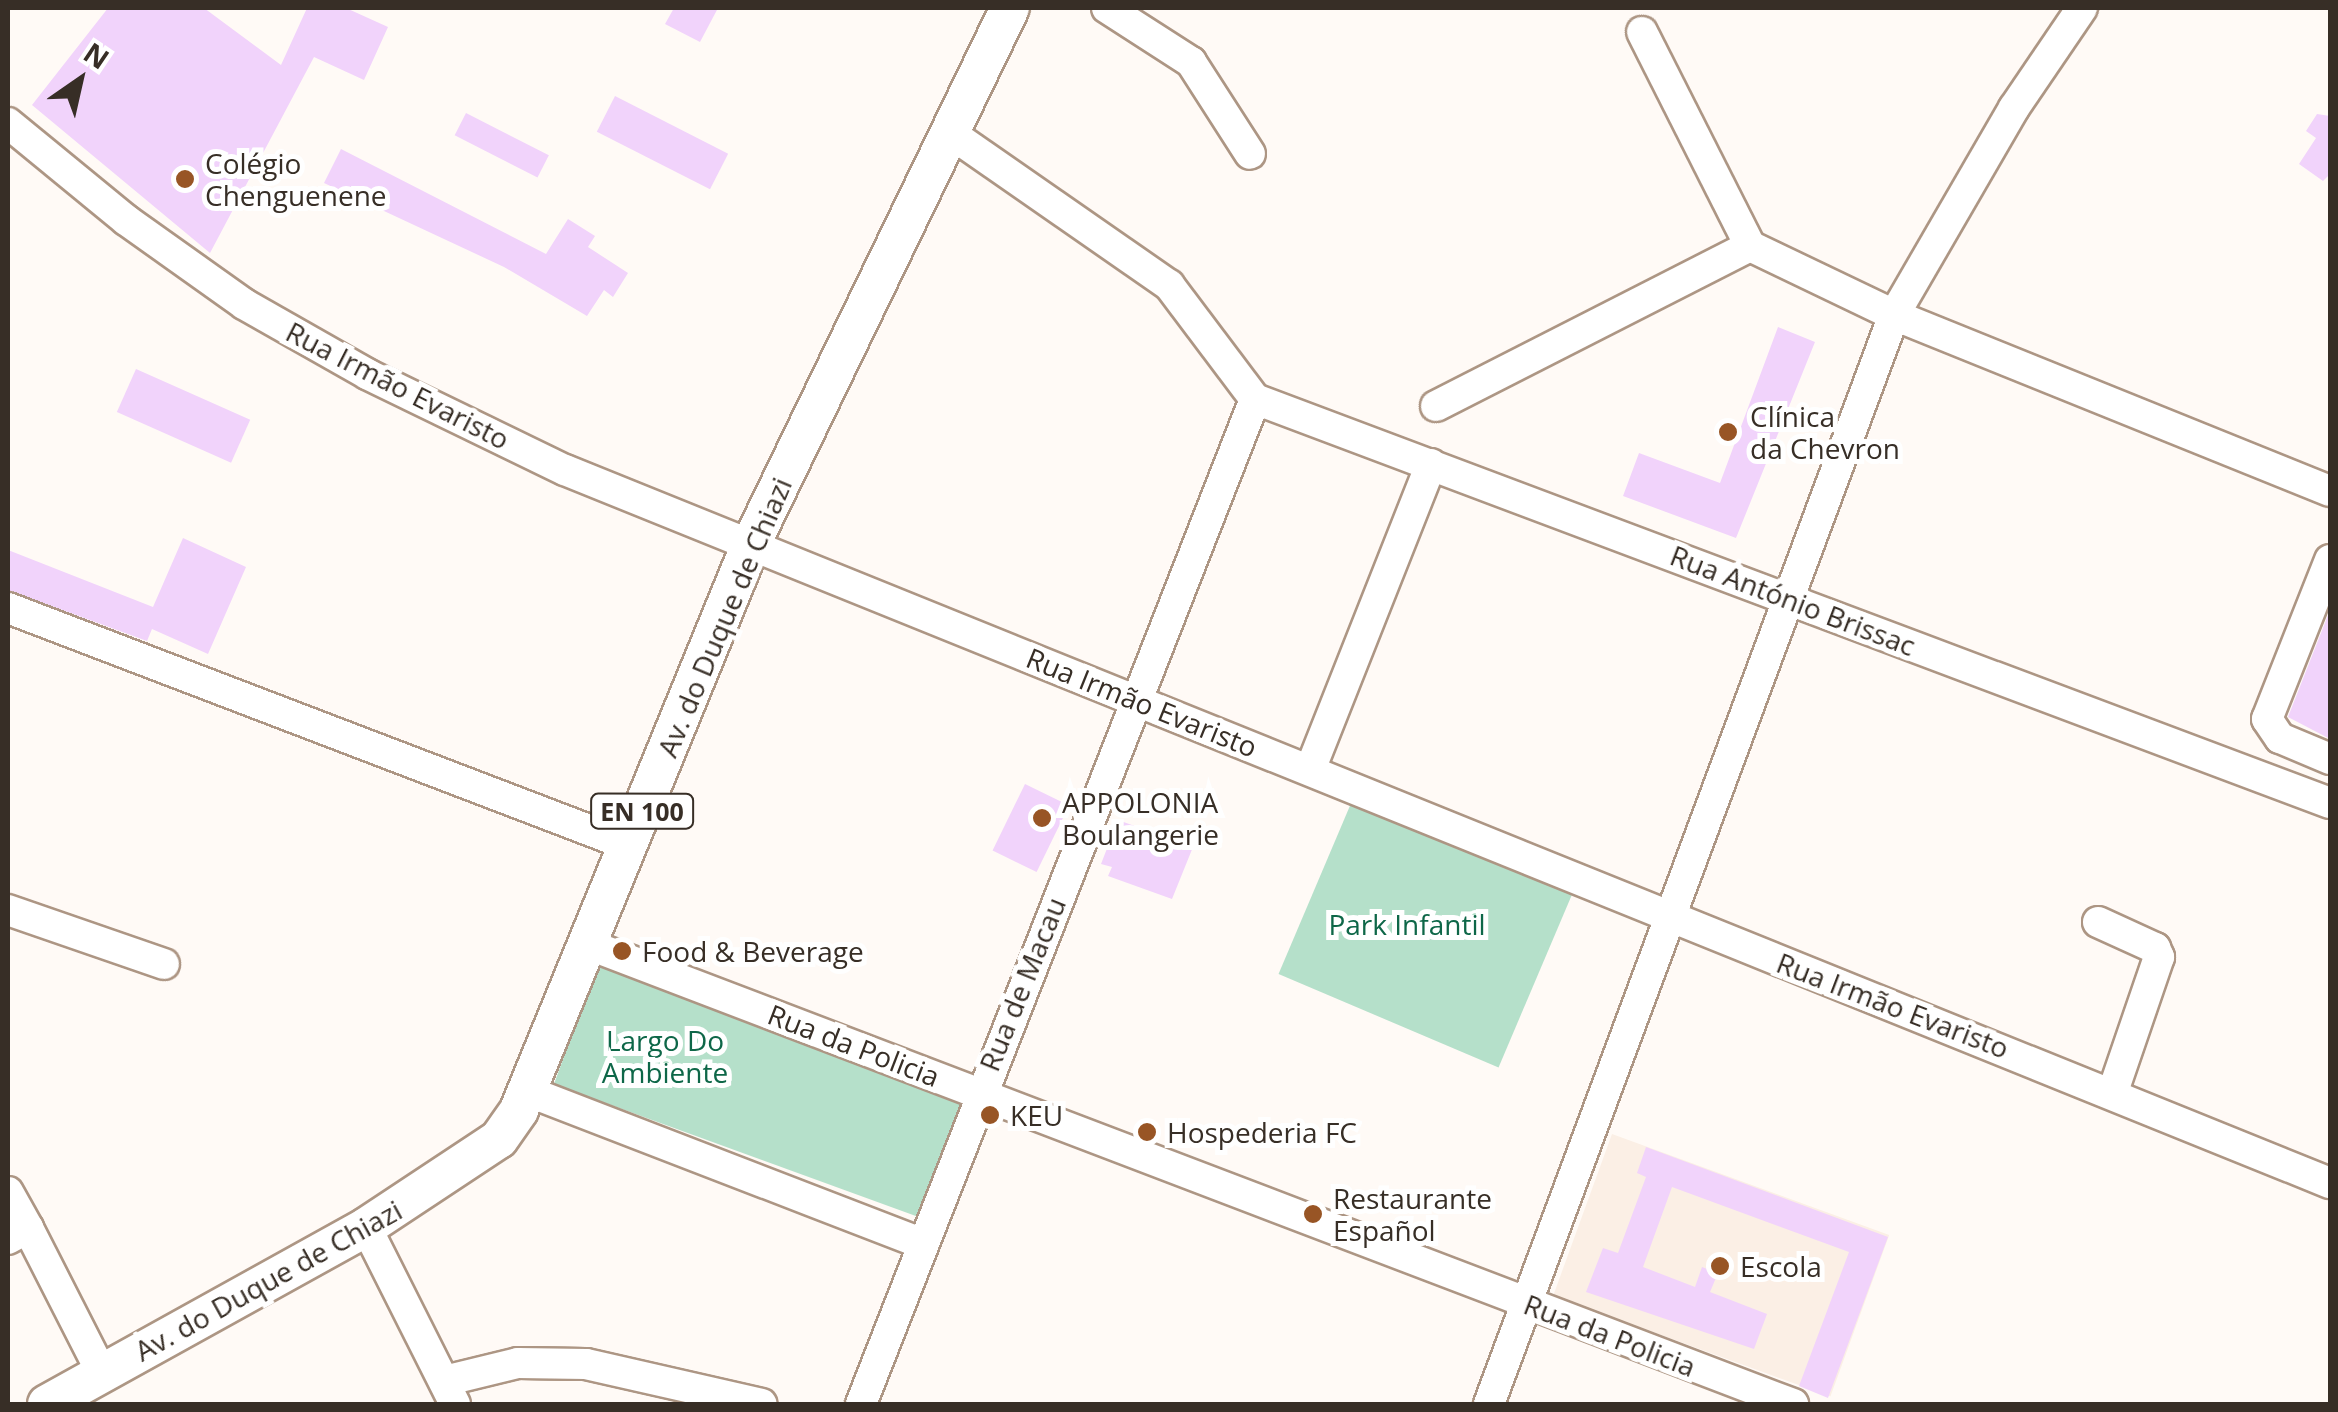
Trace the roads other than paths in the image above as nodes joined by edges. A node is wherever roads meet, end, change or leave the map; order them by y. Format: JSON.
{"nodes":[{"id":1,"x":1010,"y":8,"type":"edge"},
{"id":2,"x":1108,"y":8,"type":"edge"},
{"id":3,"x":2082,"y":8,"type":"edge"},
{"id":4,"x":1642,"y":32,"type":"dead end"},
{"id":5,"x":8,"y":123,"type":"edge"},
{"id":6,"x":950,"y":133,"type":"junction"},
{"id":7,"x":1250,"y":154,"type":"dead end"},
{"id":8,"x":1750,"y":246,"type":"junction"},
{"id":9,"x":1894,"y":314,"type":"junction"},
{"id":10,"x":1255,"y":398,"type":"junction"},
{"id":11,"x":1436,"y":406,"type":"dead end"},
{"id":12,"x":1431,"y":464,"type":"junction"},
{"id":13,"x":2330,"y":491,"type":"edge"},
{"id":14,"x":751,"y":544,"type":"junction"},
{"id":15,"x":2330,"y":560,"type":"edge"},
{"id":16,"x":1784,"y":596,"type":"junction"},
{"id":17,"x":8,"y":608,"type":"edge"},
{"id":18,"x":1136,"y":700,"type":"junction"},
{"id":19,"x":2330,"y":759,"type":"edge"},
{"id":20,"x":1310,"y":770,"type":"junction"},
{"id":21,"x":2330,"y":803,"type":"edge"},
{"id":22,"x":628,"y":845,"type":"junction"},
{"id":23,"x":8,"y":910,"type":"edge"},
{"id":24,"x":1668,"y":916,"type":"junction"},
{"id":25,"x":2098,"y":922,"type":"dead end"},
{"id":26,"x":587,"y":944,"type":"junction"},
{"id":27,"x":164,"y":964,"type":"dead end"},
{"id":28,"x":526,"y":1091,"type":"junction"},
{"id":29,"x":2113,"y":1091,"type":"junction"},
{"id":30,"x":979,"y":1092,"type":"junction"},
{"id":31,"x":2330,"y":1183,"type":"edge"},
{"id":32,"x":8,"y":1192,"type":"edge"},
{"id":33,"x":366,"y":1227,"type":"junction"},
{"id":34,"x":18,"y":1233,"type":"edge"},
{"id":35,"x":923,"y":1244,"type":"junction"},
{"id":36,"x":1524,"y":1302,"type":"junction"},
{"id":37,"x":102,"y":1373,"type":"junction"},
{"id":38,"x":449,"y":1393,"type":"edge"},
{"id":39,"x":47,"y":1404,"type":"edge"},
{"id":40,"x":762,"y":1404,"type":"edge"},
{"id":41,"x":861,"y":1404,"type":"edge"},
{"id":42,"x":1489,"y":1404,"type":"edge"},
{"id":43,"x":1793,"y":1404,"type":"edge"}],
"edges":[{"from":1,"to":6,"type":"main road","name":"Av. do Duque de Chiazi","number":"EN 100"},
{"from":2,"to":7,"type":"street"},
{"from":3,"to":9,"type":"street"},
{"from":4,"to":8,"type":"street"},
{"from":5,"to":14,"type":"street","name":"Rua Irmão Evaristo"},
{"from":6,"to":10,"type":"street"},
{"from":6,"to":14,"type":"main road","name":"Av. do Duque de Chiazi","number":"EN 100"},
{"from":8,"to":9,"type":"street"},
{"from":8,"to":11,"type":"street"},
{"from":9,"to":13,"type":"street"},
{"from":9,"to":16,"type":"street"},
{"from":10,"to":12,"type":"street","name":"Rua António Brissac"},
{"from":10,"to":18,"type":"street","name":"Rua de Macau"},
{"from":12,"to":16,"type":"street","name":"Rua António Brissac"},
{"from":12,"to":20,"type":"street"},
{"from":14,"to":18,"type":"street","name":"Rua Irmão Evaristo"},
{"from":14,"to":22,"type":"main road","name":"Av. do Duque de Chiazi","number":"EN 100"},
{"from":15,"to":19,"type":"street"},
{"from":16,"to":21,"type":"street","name":"Rua António Brissac"},
{"from":16,"to":24,"type":"street"},
{"from":17,"to":22,"type":"street"},
{"from":18,"to":20,"type":"street","name":"Rua Irmão Evaristo"},
{"from":18,"to":30,"type":"street","name":"Rua de Macau"},
{"from":20,"to":24,"type":"street","name":"Rua Irmão Evaristo"},
{"from":22,"to":26,"type":"main road","name":"Av. do Duque de Chiazi","number":"EN 100"},
{"from":23,"to":27,"type":"street"},
{"from":24,"to":29,"type":"street","name":"Rua Irmão Evaristo"},
{"from":24,"to":36,"type":"street"},
{"from":25,"to":29,"type":"street"},
{"from":26,"to":28,"type":"main road","name":"Av. do Duque de Chiazi","number":"EN 100"},
{"from":26,"to":30,"type":"street","name":"Rua da Policia"},
{"from":28,"to":33,"type":"main road","name":"Av. do Duque de Chiazi","number":"EN 100"},
{"from":28,"to":35,"type":"street"},
{"from":29,"to":31,"type":"street","name":"Rua Irmão Evaristo"},
{"from":30,"to":35,"type":"street","name":"Rua de Macau"},
{"from":30,"to":36,"type":"street","name":"Rua da Policia"},
{"from":32,"to":34,"type":"street"},
{"from":33,"to":37,"type":"main road","name":"Av. do Duque de Chiazi","number":"EN 100"},
{"from":33,"to":38,"type":"street"},
{"from":34,"to":37,"type":"street"},
{"from":35,"to":41,"type":"street","name":"Rua de Macau"},
{"from":36,"to":42,"type":"street"},
{"from":36,"to":43,"type":"street","name":"Rua da Policia"},
{"from":37,"to":39,"type":"main road","name":"Av. do Duque de Chiazi","number":"EN 100"},
{"from":38,"to":40,"type":"street"}]}
